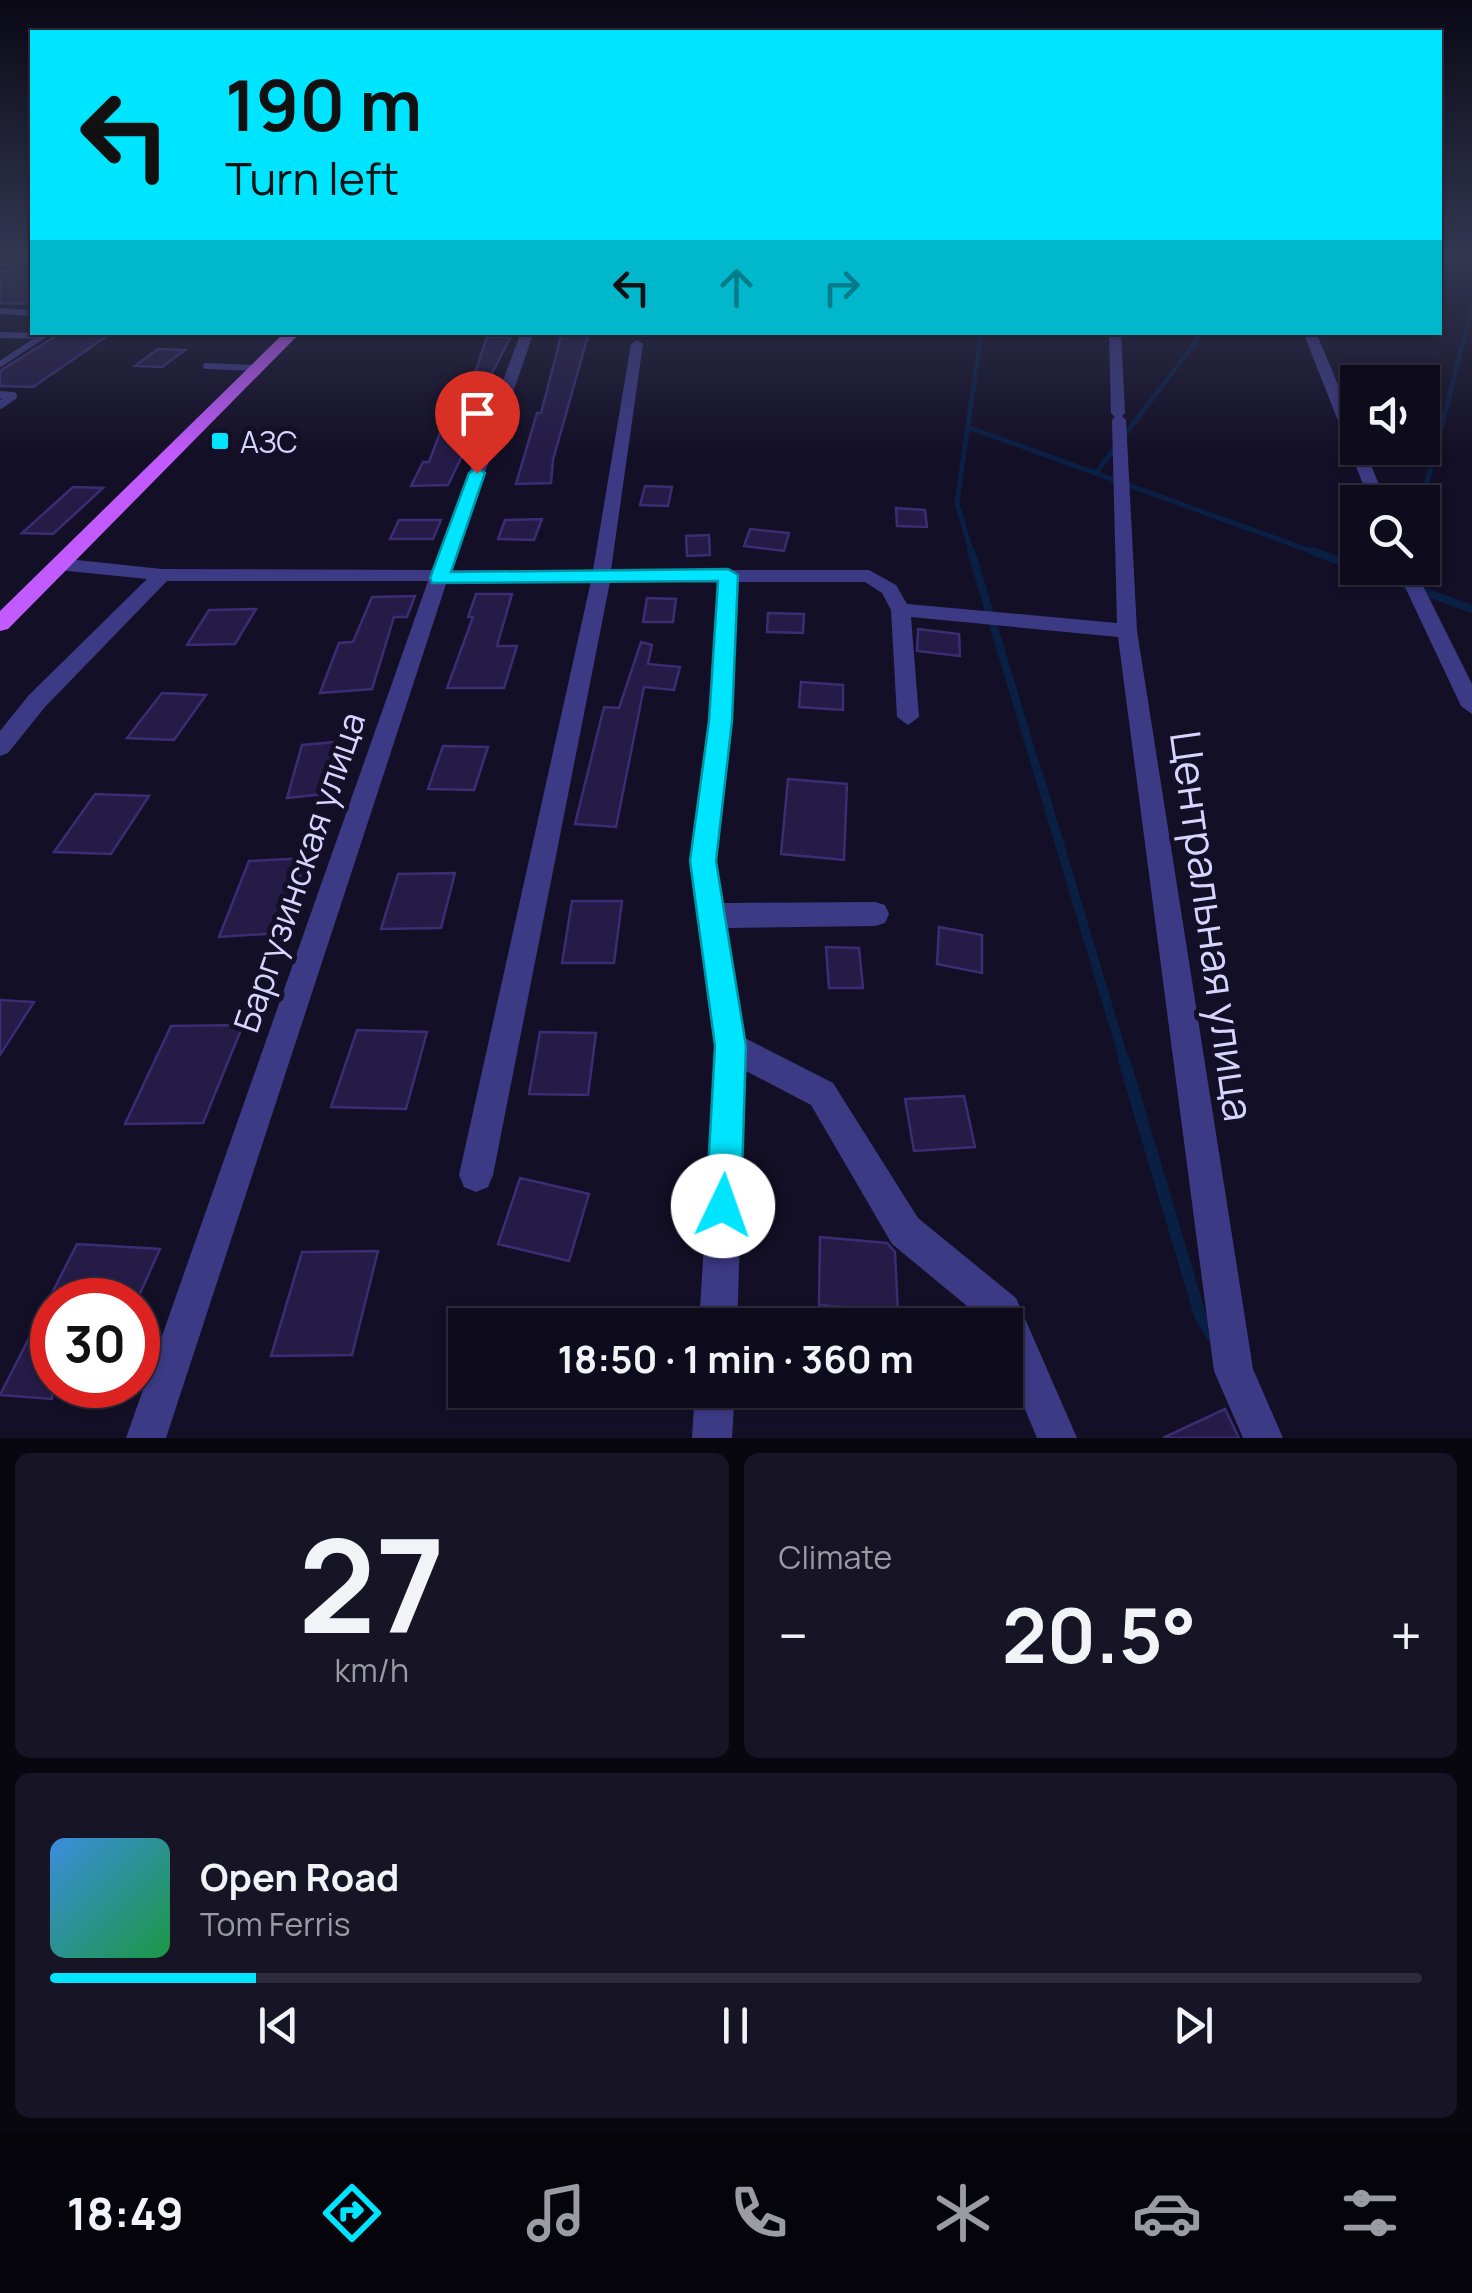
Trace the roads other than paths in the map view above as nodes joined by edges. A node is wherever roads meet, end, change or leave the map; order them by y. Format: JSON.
{"nodes":[{"id":1,"x":0,"y":334,"type":"edge"},
{"id":2,"x":30,"y":334,"type":"edge"},
{"id":3,"x":44,"y":335,"type":"edge"},
{"id":4,"x":291,"y":335,"type":"edge"},
{"id":5,"x":527,"y":335,"type":"edge"},
{"id":6,"x":1115,"y":335,"type":"edge"},
{"id":7,"x":1309,"y":335,"type":"edge"},
{"id":8,"x":637,"y":344,"type":"dead end"},
{"id":9,"x":0,"y":364,"type":"edge"},
{"id":10,"x":206,"y":366,"type":"dead end"},
{"id":11,"x":257,"y":368,"type":"junction"},
{"id":12,"x":0,"y":395,"type":"edge"},
{"id":13,"x":0,"y":405,"type":"edge"},
{"id":14,"x":1371,"y":485,"type":"edge"},
{"id":15,"x":58,"y":564,"type":"junction"},
{"id":16,"x":162,"y":575,"type":"junction"},
{"id":17,"x":728,"y":575,"type":"junction"},
{"id":18,"x":601,"y":576,"type":"junction"},
{"id":19,"x":439,"y":578,"type":"junction"},
{"id":20,"x":1413,"y":585,"type":"edge"},
{"id":21,"x":901,"y":610,"type":"junction"},
{"id":22,"x":0,"y":624,"type":"edge"},
{"id":23,"x":1127,"y":631,"type":"junction"},
{"id":24,"x":1472,"y":706,"type":"edge"},
{"id":25,"x":908,"y":717,"type":"dead end"},
{"id":26,"x":0,"y":747,"type":"edge"},
{"id":27,"x":875,"y":914,"type":"dead end"},
{"id":28,"x":711,"y":916,"type":"junction"},
{"id":29,"x":731,"y":1046,"type":"junction"},
{"id":30,"x":476,"y":1175,"type":"dead end"},
{"id":31,"x":719,"y":1308,"type":"edge"},
{"id":32,"x":714,"y":1408,"type":"edge"},
{"id":33,"x":146,"y":1438,"type":"edge"},
{"id":34,"x":712,"y":1438,"type":"edge"},
{"id":35,"x":1057,"y":1438,"type":"edge"},
{"id":36,"x":1262,"y":1438,"type":"edge"}],
"edges":[{"from":1,"to":2,"type":"lane"},
{"from":3,"to":9,"type":"lane"},
{"from":4,"to":11,"type":"main road"},
{"from":5,"to":19,"type":"street","name":"Баргузинская улица"},
{"from":6,"to":23,"type":"street","name":"Центральная улица"},
{"from":7,"to":14,"type":"street"},
{"from":8,"to":18,"type":"street"},
{"from":10,"to":11,"type":"lane"},
{"from":11,"to":15,"type":"main road"},
{"from":12,"to":13,"type":"lane"},
{"from":15,"to":16,"type":"street"},
{"from":15,"to":22,"type":"main road"},
{"from":16,"to":19,"type":"street"},
{"from":16,"to":26,"type":"street"},
{"from":17,"to":18,"type":"street"},
{"from":17,"to":21,"type":"street"},
{"from":17,"to":28,"type":"street"},
{"from":18,"to":19,"type":"street"},
{"from":18,"to":30,"type":"street"},
{"from":19,"to":33,"type":"street","name":"Баргузинская улица"},
{"from":20,"to":24,"type":"street"},
{"from":21,"to":23,"type":"street"},
{"from":21,"to":25,"type":"street"},
{"from":23,"to":36,"type":"street","name":"Центральная улица"},
{"from":27,"to":28,"type":"street"},
{"from":28,"to":29,"type":"street"},
{"from":29,"to":31,"type":"street"},
{"from":29,"to":35,"type":"street"},
{"from":32,"to":34,"type":"street"}]}
